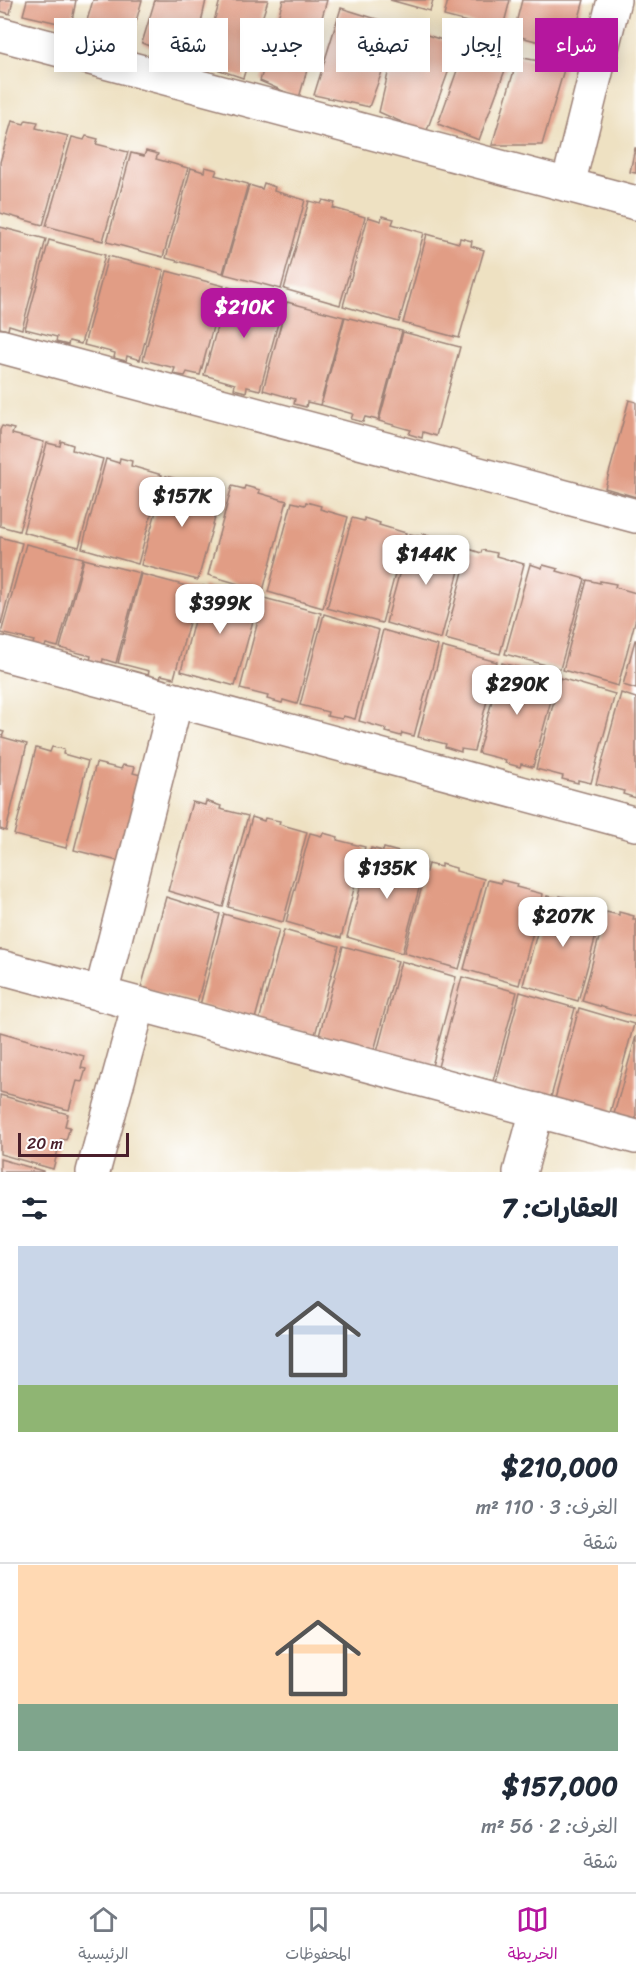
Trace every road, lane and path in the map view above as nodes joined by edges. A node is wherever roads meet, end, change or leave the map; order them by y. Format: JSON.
{"nodes":[{"id":1,"x":614,"y":0,"type":"edge"},
{"id":2,"x":0,"y":34,"type":"edge"},
{"id":3,"x":568,"y":185,"type":"junction"},
{"id":4,"x":636,"y":203,"type":"edge"},
{"id":5,"x":0,"y":346,"type":"edge"},
{"id":6,"x":636,"y":516,"type":"edge"},
{"id":7,"x":0,"y":653,"type":"edge"},
{"id":8,"x":176,"y":700,"type":"junction"},
{"id":9,"x":636,"y":824,"type":"edge"},
{"id":10,"x":0,"y":967,"type":"edge"},
{"id":11,"x":101,"y":994,"type":"junction"},
{"id":12,"x":139,"y":1004,"type":"junction"},
{"id":13,"x":537,"y":1110,"type":"junction"},
{"id":14,"x":636,"y":1137,"type":"edge"},
{"id":15,"x":93,"y":1172,"type":"edge"},
{"id":16,"x":520,"y":1172,"type":"edge"}],
"edges":[{"from":1,"to":3,"type":"street"},
{"from":2,"to":3,"type":"street"},
{"from":3,"to":4,"type":"street"},
{"from":5,"to":6,"type":"street"},
{"from":7,"to":8,"type":"street"},
{"from":8,"to":9,"type":"street"},
{"from":8,"to":11,"type":"street"},
{"from":10,"to":11,"type":"street"},
{"from":11,"to":12,"type":"street"},
{"from":12,"to":13,"type":"street"},
{"from":12,"to":15,"type":"street"},
{"from":13,"to":14,"type":"street"},
{"from":13,"to":16,"type":"street"}]}
